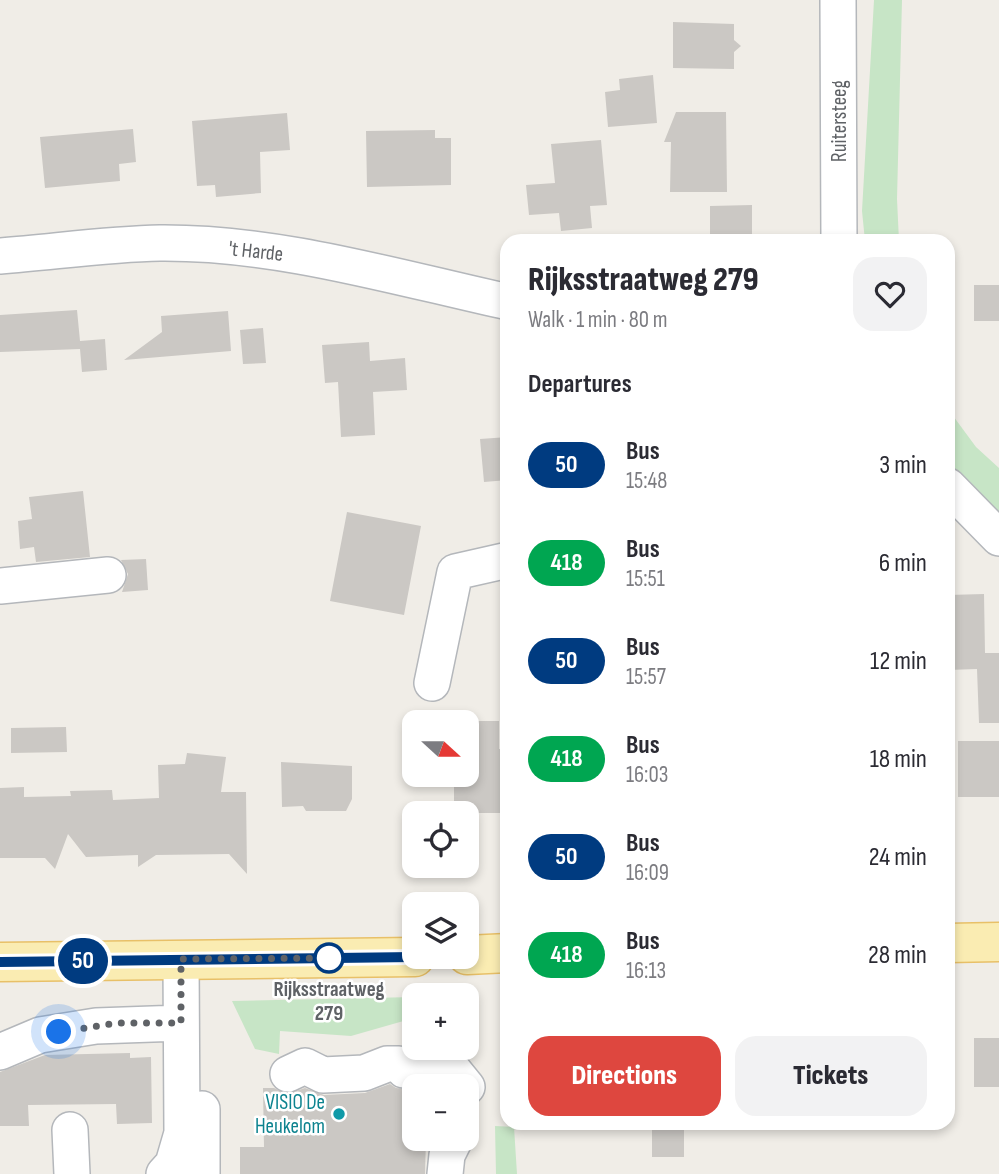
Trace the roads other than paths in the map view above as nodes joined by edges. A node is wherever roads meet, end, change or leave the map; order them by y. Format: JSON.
{"nodes":[{"id":1,"x":838,"y":0,"type":"edge"},
{"id":2,"x":839,"y":234,"type":"edge"},
{"id":3,"x":0,"y":256,"type":"edge"},
{"id":4,"x":500,"y":300,"type":"edge"},
{"id":5,"x":955,"y":493,"type":"edge"},
{"id":6,"x":999,"y":538,"type":"edge"},
{"id":7,"x":500,"y":562,"type":"edge"},
{"id":8,"x":108,"y":575,"type":"dead end"},
{"id":9,"x":0,"y":586,"type":"edge"},
{"id":10,"x":432,"y":683,"type":"dead end"},
{"id":11,"x":999,"y":942,"type":"edge"},
{"id":12,"x":955,"y":943,"type":"edge"},
{"id":13,"x":500,"y":953,"type":"edge"},
{"id":14,"x":479,"y":954,"type":"edge"},
{"id":15,"x":402,"y":957,"type":"edge"},
{"id":16,"x":191,"y":959,"type":"junction"},
{"id":17,"x":0,"y":962,"type":"edge"},
{"id":18,"x":181,"y":1023,"type":"junction"},
{"id":19,"x":0,"y":1052,"type":"edge"},
{"id":20,"x":288,"y":1074,"type":"dead end"},
{"id":21,"x":457,"y":1074,"type":"edge"},
{"id":22,"x":70,"y":1130,"type":"dead end"},
{"id":23,"x":449,"y":1151,"type":"edge"},
{"id":24,"x":191,"y":1168,"type":"edge"},
{"id":25,"x":72,"y":1174,"type":"edge"},
{"id":26,"x":445,"y":1174,"type":"edge"}],
"edges":[{"from":1,"to":2,"type":"street","name":"Ruitersteeg"},
{"from":3,"to":4,"type":"street","name":"'t Harde"},
{"from":5,"to":6,"type":"street"},
{"from":7,"to":10,"type":"street"},
{"from":8,"to":9,"type":"street"},
{"from":11,"to":12,"type":"main road"},
{"from":13,"to":14,"type":"main road"},
{"from":15,"to":16,"type":"main road"},
{"from":16,"to":17,"type":"main road"},
{"from":16,"to":18,"type":"street"},
{"from":16,"to":24,"type":"street"},
{"from":18,"to":19,"type":"street"},
{"from":18,"to":24,"type":"street"},
{"from":20,"to":21,"type":"street"},
{"from":22,"to":25,"type":"street"},
{"from":23,"to":26,"type":"street"}]}
